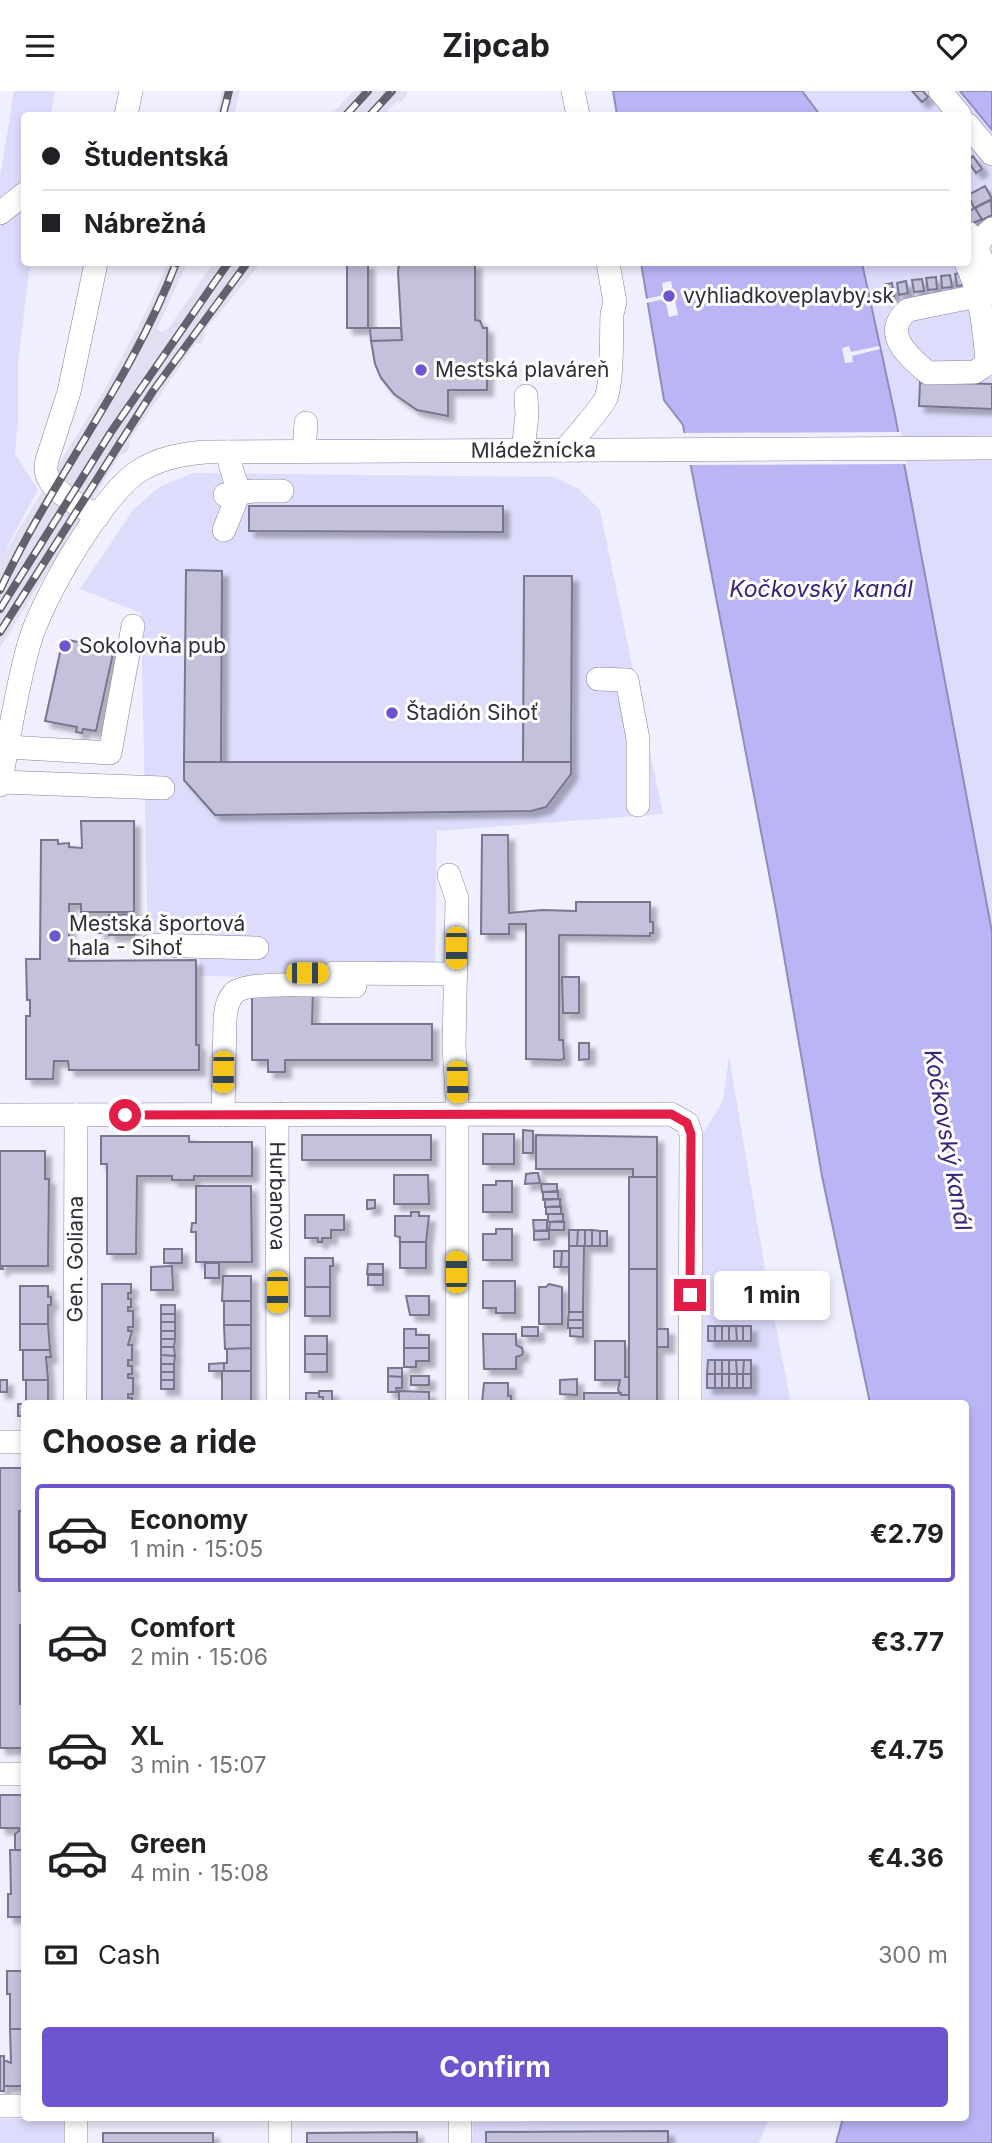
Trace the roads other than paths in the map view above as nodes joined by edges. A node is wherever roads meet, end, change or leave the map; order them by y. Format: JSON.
{"nodes":[{"id":1,"x":131,"y":91,"type":"edge"},
{"id":2,"x":573,"y":91,"type":"edge"},
{"id":3,"x":940,"y":91,"type":"edge"},
{"id":4,"x":127,"y":112,"type":"edge"},
{"id":5,"x":577,"y":112,"type":"edge"},
{"id":6,"x":958,"y":112,"type":"edge"},
{"id":7,"x":971,"y":129,"type":"edge"},
{"id":8,"x":992,"y":154,"type":"edge"},
{"id":9,"x":21,"y":196,"type":"edge"},
{"id":10,"x":0,"y":213,"type":"edge"},
{"id":11,"x":992,"y":229,"type":"edge"},
{"id":12,"x":971,"y":248,"type":"edge"},
{"id":13,"x":971,"y":251,"type":"edge"},
{"id":14,"x":95,"y":266,"type":"edge"},
{"id":15,"x":609,"y":266,"type":"edge"},
{"id":16,"x":987,"y":289,"type":"edge"},
{"id":17,"x":526,"y":396,"type":"dead end"},
{"id":18,"x":306,"y":423,"type":"dead end"},
{"id":19,"x":992,"y":448,"type":"edge"},
{"id":20,"x":523,"y":450,"type":"junction"},
{"id":21,"x":564,"y":450,"type":"junction"},
{"id":22,"x":229,"y":451,"type":"junction"},
{"id":23,"x":304,"y":451,"type":"junction"},
{"id":24,"x":282,"y":491,"type":"dead end"},
{"id":25,"x":232,"y":494,"type":"junction"},
{"id":26,"x":97,"y":516,"type":"junction"},
{"id":27,"x":224,"y":530,"type":"dead end"},
{"id":28,"x":133,"y":626,"type":"dead end"},
{"id":29,"x":598,"y":679,"type":"dead end"},
{"id":30,"x":8,"y":747,"type":"junction"},
{"id":31,"x":0,"y":784,"type":"edge"},
{"id":32,"x":163,"y":788,"type":"dead end"},
{"id":33,"x":638,"y":804,"type":"dead end"},
{"id":34,"x":449,"y":875,"type":"dead end"},
{"id":35,"x":152,"y":945,"type":"dead end"},
{"id":36,"x":257,"y":948,"type":"dead end"},
{"id":37,"x":282,"y":973,"type":"dead end"},
{"id":38,"x":456,"y":974,"type":"junction"},
{"id":39,"x":355,"y":986,"type":"dead end"},
{"id":40,"x":277,"y":1114,"type":"junction"},
{"id":41,"x":0,"y":1115,"type":"edge"},
{"id":42,"x":76,"y":1115,"type":"junction"},
{"id":43,"x":223,"y":1115,"type":"junction"},
{"id":44,"x":456,"y":1115,"type":"junction"},
{"id":45,"x":75,"y":1400,"type":"edge"},
{"id":46,"x":278,"y":1400,"type":"edge"},
{"id":47,"x":457,"y":1400,"type":"edge"},
{"id":48,"x":691,"y":1400,"type":"edge"},
{"id":49,"x":0,"y":1442,"type":"edge"},
{"id":50,"x":21,"y":1442,"type":"edge"},
{"id":51,"x":0,"y":1774,"type":"edge"},
{"id":52,"x":21,"y":1774,"type":"edge"},
{"id":53,"x":0,"y":2106,"type":"edge"},
{"id":54,"x":21,"y":2106,"type":"edge"},
{"id":55,"x":76,"y":2121,"type":"edge"},
{"id":56,"x":280,"y":2121,"type":"edge"},
{"id":57,"x":460,"y":2121,"type":"edge"},
{"id":58,"x":76,"y":2143,"type":"edge"},
{"id":59,"x":280,"y":2143,"type":"edge"},
{"id":60,"x":460,"y":2143,"type":"edge"}],
"edges":[{"from":1,"to":4,"type":"street"},
{"from":2,"to":5,"type":"street"},
{"from":3,"to":6,"type":"street"},
{"from":7,"to":8,"type":"street"},
{"from":9,"to":10,"type":"street"},
{"from":11,"to":12,"type":"street"},
{"from":13,"to":16,"type":"street"},
{"from":14,"to":26,"type":"street"},
{"from":15,"to":21,"type":"street"},
{"from":17,"to":20,"type":"street"},
{"from":18,"to":23,"type":"street"},
{"from":19,"to":21,"type":"street","name":"Mládežnícka"},
{"from":20,"to":21,"type":"street","name":"Mládežnícka"},
{"from":20,"to":23,"type":"street","name":"Mládežnícka"},
{"from":22,"to":23,"type":"street","name":"Mládežnícka"},
{"from":22,"to":25,"type":"street"},
{"from":22,"to":26,"type":"street","name":"Mládežnícka"},
{"from":24,"to":25,"type":"street"},
{"from":25,"to":27,"type":"street"},
{"from":26,"to":30,"type":"street","name":"Mládežnícka"},
{"from":28,"to":30,"type":"street"},
{"from":29,"to":33,"type":"street"},
{"from":30,"to":31,"type":"street","name":"Mládežnícka"},
{"from":31,"to":32,"type":"street"},
{"from":34,"to":38,"type":"street"},
{"from":35,"to":36,"type":"street"},
{"from":37,"to":38,"type":"street"},
{"from":38,"to":44,"type":"street"},
{"from":39,"to":43,"type":"street"},
{"from":40,"to":43,"type":"street"},
{"from":40,"to":44,"type":"street"},
{"from":40,"to":46,"type":"street","name":"Hurbanova"},
{"from":41,"to":42,"type":"street"},
{"from":42,"to":43,"type":"street"},
{"from":42,"to":45,"type":"street","name":"Gen. Goliana"},
{"from":44,"to":47,"type":"street"},
{"from":44,"to":48,"type":"street"},
{"from":49,"to":50,"type":"street"},
{"from":51,"to":52,"type":"street"},
{"from":53,"to":54,"type":"street"},
{"from":55,"to":58,"type":"street"},
{"from":56,"to":59,"type":"street"},
{"from":57,"to":60,"type":"street"}]}
